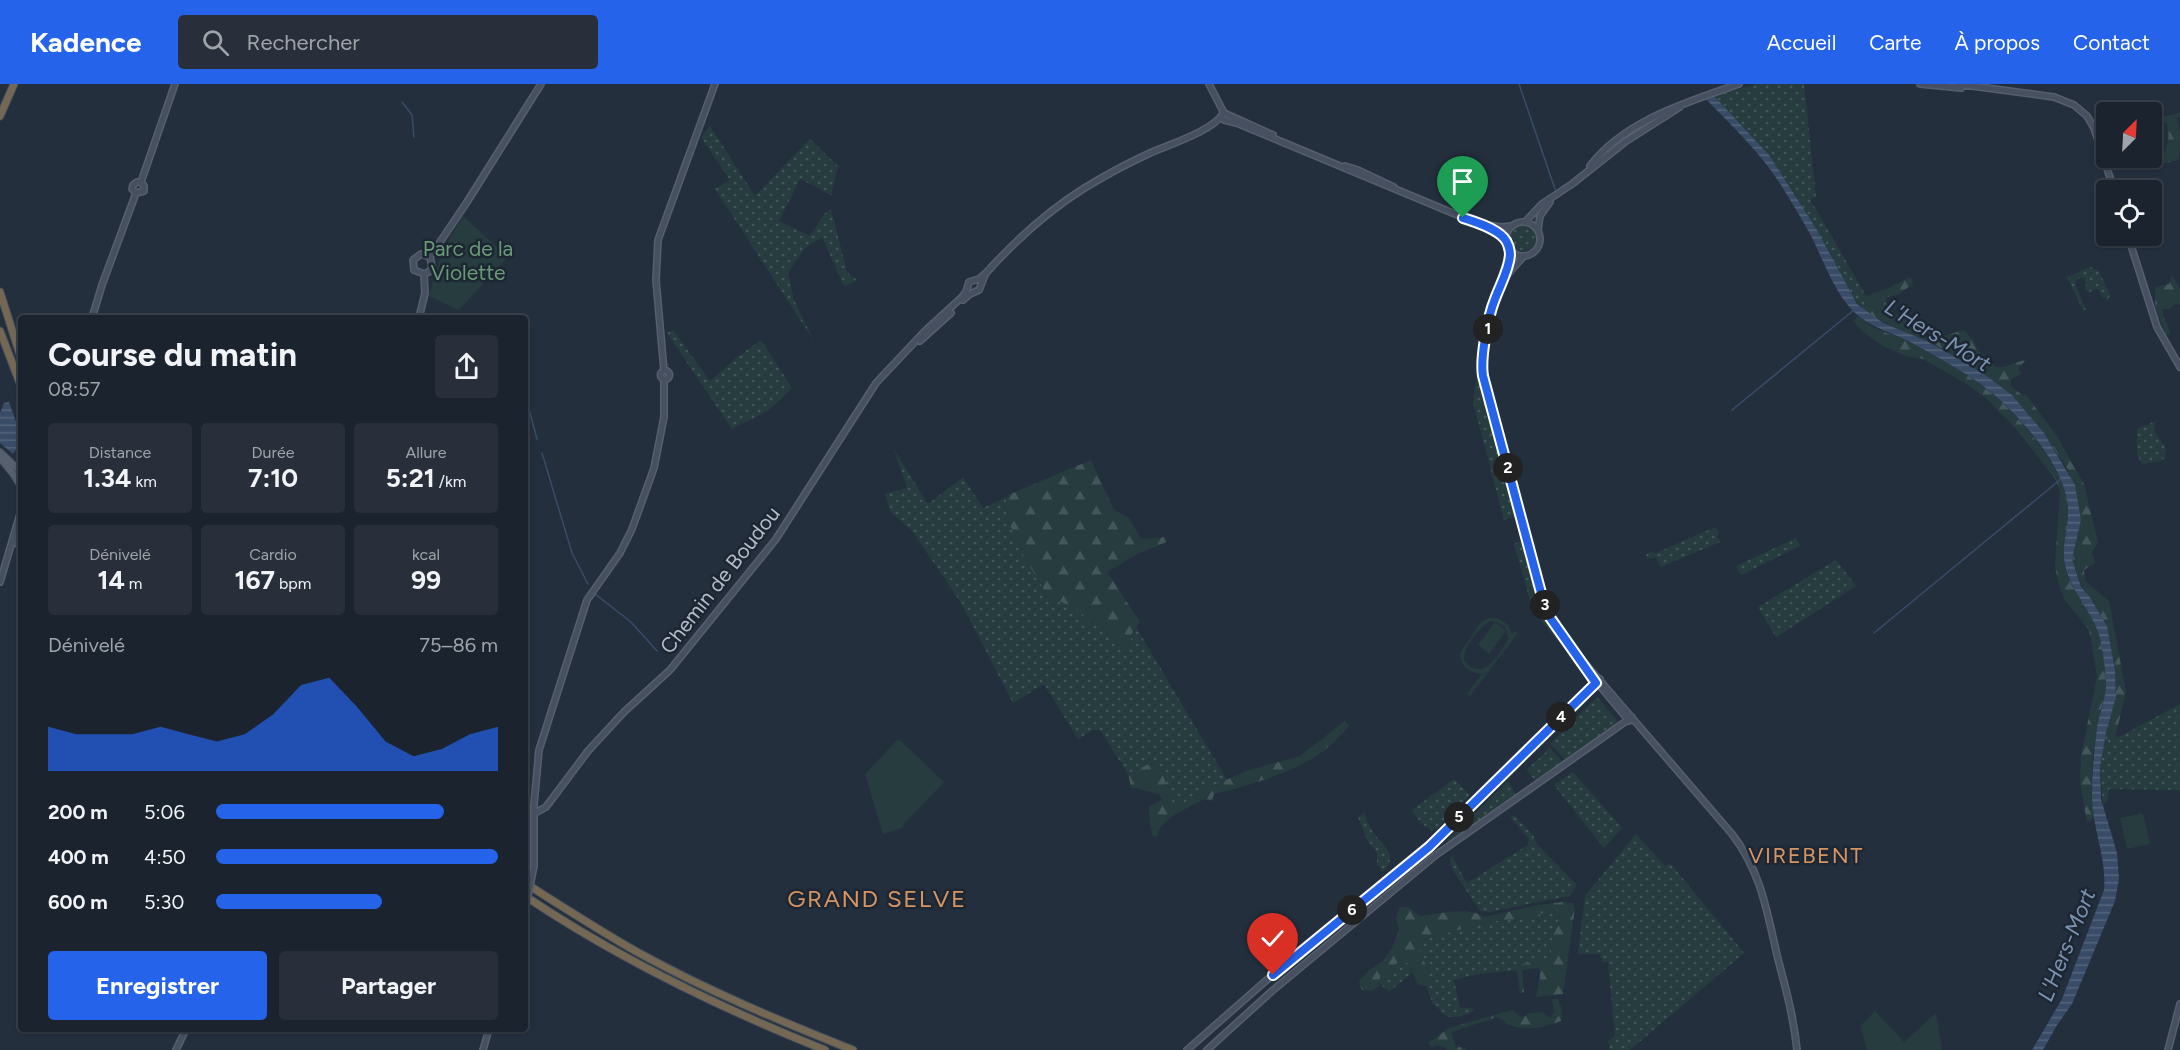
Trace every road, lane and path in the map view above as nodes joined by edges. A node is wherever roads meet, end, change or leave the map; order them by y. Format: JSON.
{"nodes":[{"id":1,"x":14,"y":84,"type":"edge"},
{"id":2,"x":175,"y":84,"type":"edge"},
{"id":3,"x":542,"y":84,"type":"edge"},
{"id":4,"x":714,"y":84,"type":"edge"},
{"id":5,"x":1209,"y":84,"type":"edge"},
{"id":6,"x":1739,"y":84,"type":"edge"},
{"id":7,"x":1920,"y":84,"type":"edge"},
{"id":8,"x":1956,"y":84,"type":"edge"},
{"id":9,"x":1992,"y":89,"type":"junction"},
{"id":10,"x":0,"y":116,"type":"edge"},
{"id":11,"x":1225,"y":116,"type":"junction"},
{"id":12,"x":2111,"y":180,"type":"edge"},
{"id":13,"x":1553,"y":198,"type":"junction"},
{"id":14,"x":1526,"y":221,"type":"junction"},
{"id":15,"x":1479,"y":224,"type":"junction"},
{"id":16,"x":1512,"y":226,"type":"junction"},
{"id":17,"x":1538,"y":230,"type":"junction"},
{"id":18,"x":1506,"y":240,"type":"junction"},
{"id":19,"x":2131,"y":246,"type":"edge"},
{"id":20,"x":1510,"y":249,"type":"junction"},
{"id":21,"x":1525,"y":256,"type":"junction"},
{"id":22,"x":430,"y":257,"type":"junction"},
{"id":23,"x":986,"y":273,"type":"junction"},
{"id":24,"x":424,"y":274,"type":"junction"},
{"id":25,"x":1503,"y":279,"type":"junction"},
{"id":26,"x":975,"y":280,"type":"junction"},
{"id":27,"x":981,"y":286,"type":"junction"},
{"id":28,"x":970,"y":291,"type":"junction"},
{"id":29,"x":0,"y":292,"type":"edge"},
{"id":30,"x":93,"y":315,"type":"edge"},
{"id":31,"x":419,"y":315,"type":"edge"},
{"id":32,"x":0,"y":331,"type":"edge"},
{"id":33,"x":18,"y":349,"type":"edge"},
{"id":34,"x":2180,"y":367,"type":"edge"},
{"id":35,"x":18,"y":378,"type":"edge"},
{"id":36,"x":0,"y":452,"type":"edge"},
{"id":37,"x":0,"y":458,"type":"edge"},
{"id":38,"x":17,"y":466,"type":"edge"},
{"id":39,"x":18,"y":482,"type":"edge"},
{"id":40,"x":18,"y":523,"type":"edge"},
{"id":41,"x":18,"y":535,"type":"edge"},
{"id":42,"x":10,"y":553,"type":"junction"},
{"id":43,"x":0,"y":582,"type":"edge"},
{"id":44,"x":1598,"y":681,"type":"junction"},
{"id":45,"x":1632,"y":720,"type":"junction"},
{"id":46,"x":536,"y":813,"type":"junction"},
{"id":47,"x":528,"y":885,"type":"edge"},
{"id":48,"x":528,"y":895,"type":"edge"},
{"id":49,"x":528,"y":898,"type":"edge"},
{"id":50,"x":2180,"y":1004,"type":"edge"},
{"id":51,"x":185,"y":1032,"type":"edge"},
{"id":52,"x":488,"y":1032,"type":"edge"},
{"id":53,"x":176,"y":1050,"type":"edge"},
{"id":54,"x":483,"y":1050,"type":"edge"},
{"id":55,"x":825,"y":1050,"type":"edge"},
{"id":56,"x":853,"y":1050,"type":"edge"},
{"id":57,"x":1187,"y":1050,"type":"edge"},
{"id":58,"x":1207,"y":1050,"type":"edge"},
{"id":59,"x":1797,"y":1050,"type":"edge"},
{"id":60,"x":2168,"y":1050,"type":"edge"}],
"edges":[{"from":1,"to":10,"type":"highway"},
{"from":2,"to":30,"type":"street"},
{"from":3,"to":22,"type":"street"},
{"from":4,"to":46,"type":"street"},
{"from":5,"to":11,"type":"street"},
{"from":6,"to":13,"type":"street"},
{"from":7,"to":9,"type":"street"},
{"from":8,"to":9,"type":"street"},
{"from":9,"to":12,"type":"street"},
{"from":11,"to":15,"type":"street"},
{"from":11,"to":23,"type":"street"},
{"from":13,"to":14,"type":"street"},
{"from":13,"to":17,"type":"street"},
{"from":14,"to":16,"type":"street"},
{"from":14,"to":17,"type":"street"},
{"from":15,"to":16,"type":"street"},
{"from":15,"to":18,"type":"street"},
{"from":16,"to":18,"type":"street"},
{"from":17,"to":21,"type":"street"},
{"from":18,"to":20,"type":"street"},
{"from":19,"to":34,"type":"street"},
{"from":20,"to":21,"type":"street"},
{"from":20,"to":25,"type":"street"},
{"from":21,"to":25,"type":"street"},
{"from":22,"to":24,"type":"street"},
{"from":22,"to":24,"type":"street"},
{"from":23,"to":26,"type":"street"},
{"from":23,"to":27,"type":"street"},
{"from":24,"to":31,"type":"street"},
{"from":25,"to":44,"type":"street"},
{"from":26,"to":27,"type":"street"},
{"from":26,"to":28,"type":"street"},
{"from":27,"to":28,"type":"street"},
{"from":28,"to":46,"type":"street","name":"Chemin de Boudou"},
{"from":29,"to":33,"type":"highway"},
{"from":32,"to":35,"type":"highway"},
{"from":36,"to":38,"type":"main road"},
{"from":37,"to":39,"type":"main road"},
{"from":40,"to":42,"type":"street"},
{"from":41,"to":42,"type":"street"},
{"from":42,"to":43,"type":"street"},
{"from":44,"to":45,"type":"street"},
{"from":44,"to":57,"type":"street"},
{"from":45,"to":58,"type":"street"},
{"from":45,"to":59,"type":"street"},
{"from":46,"to":48,"type":"street","bridge":true},
{"from":47,"to":56,"type":"highway"},
{"from":49,"to":55,"type":"highway"},
{"from":50,"to":60,"type":"street"},
{"from":51,"to":53,"type":"street"},
{"from":52,"to":54,"type":"street"}]}
